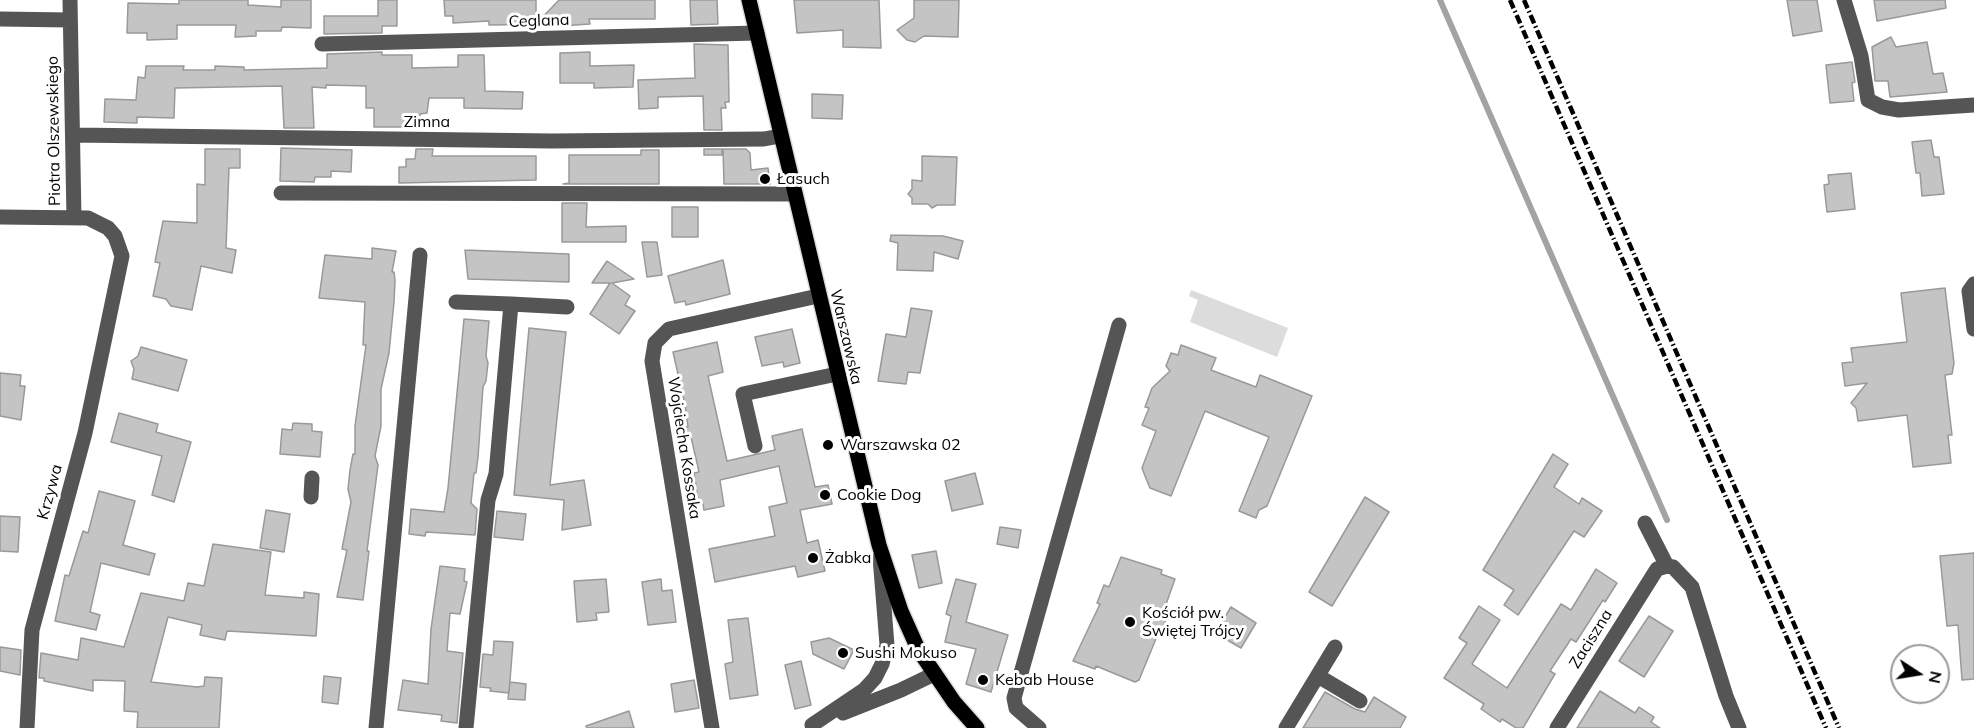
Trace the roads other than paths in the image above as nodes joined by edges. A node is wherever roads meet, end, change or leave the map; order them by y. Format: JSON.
{"nodes":[{"id":1,"x":70,"y":0,"type":"edge"},
{"id":2,"x":749,"y":0,"type":"edge"},
{"id":3,"x":1844,"y":0,"type":"edge"},
{"id":4,"x":0,"y":19,"type":"edge"},
{"id":5,"x":70,"y":20,"type":"junction"},
{"id":6,"x":757,"y":33,"type":"junction"},
{"id":7,"x":322,"y":44,"type":"dead end"},
{"id":8,"x":1974,"y":105,"type":"edge"},
{"id":9,"x":73,"y":135,"type":"junction"},
{"id":10,"x":780,"y":136,"type":"junction"},
{"id":11,"x":281,"y":193,"type":"dead end"},
{"id":12,"x":794,"y":194,"type":"junction"},
{"id":13,"x":0,"y":217,"type":"edge"},
{"id":14,"x":74,"y":218,"type":"junction"},
{"id":15,"x":420,"y":255,"type":"dead end"},
{"id":16,"x":121,"y":267,"type":"joint"},
{"id":17,"x":1974,"y":284,"type":"edge"},
{"id":18,"x":818,"y":296,"type":"junction"},
{"id":19,"x":456,"y":302,"type":"dead end"},
{"id":20,"x":511,"y":304,"type":"junction"},
{"id":21,"x":567,"y":307,"type":"dead end"},
{"id":22,"x":1119,"y":326,"type":"dead end"},
{"id":23,"x":1974,"y":329,"type":"edge"},
{"id":24,"x":837,"y":375,"type":"junction"},
{"id":25,"x":755,"y":446,"type":"dead end"},
{"id":26,"x":312,"y":478,"type":"dead end"},
{"id":27,"x":311,"y":497,"type":"dead end"},
{"id":28,"x":1645,"y":523,"type":"dead end"},
{"id":29,"x":879,"y":545,"type":"junction"},
{"id":30,"x":1662,"y":567,"type":"junction"},
{"id":31,"x":1335,"y":647,"type":"dead end"},
{"id":32,"x":934,"y":674,"type":"junction"},
{"id":33,"x":1318,"y":676,"type":"junction"},
{"id":34,"x":1360,"y":702,"type":"dead end"},
{"id":35,"x":807,"y":727,"type":"edge"},
{"id":36,"x":27,"y":728,"type":"edge"},
{"id":37,"x":376,"y":728,"type":"edge"},
{"id":38,"x":466,"y":728,"type":"edge"},
{"id":39,"x":712,"y":728,"type":"edge"},
{"id":40,"x":977,"y":728,"type":"edge"},
{"id":41,"x":1039,"y":728,"type":"edge"},
{"id":42,"x":1286,"y":728,"type":"edge"},
{"id":43,"x":1557,"y":728,"type":"edge"},
{"id":44,"x":1739,"y":728,"type":"edge"}],
"edges":[{"from":1,"to":5,"type":"street","name":"Piotra Olszewskiego"},
{"from":2,"to":6,"type":"main road","name":"Warszawska"},
{"from":3,"to":8,"type":"street"},
{"from":4,"to":5,"type":"street"},
{"from":5,"to":9,"type":"street","name":"Piotra Olszewskiego"},
{"from":6,"to":7,"type":"street","name":"Ceglana"},
{"from":6,"to":10,"type":"main road","name":"Warszawska"},
{"from":9,"to":10,"type":"street","name":"Zimna"},
{"from":9,"to":14,"type":"street","name":"Piotra Olszewskiego"},
{"from":10,"to":12,"type":"main road","name":"Warszawska"},
{"from":11,"to":12,"type":"street"},
{"from":12,"to":18,"type":"main road","name":"Warszawska"},
{"from":13,"to":14,"type":"street"},
{"from":14,"to":16,"type":"street","name":"Piotra Olszewskiego"},
{"from":15,"to":37,"type":"street"},
{"from":16,"to":36,"type":"street","name":"Krzywa"},
{"from":17,"to":23,"type":"street"},
{"from":18,"to":24,"type":"main road","name":"Warszawska"},
{"from":18,"to":39,"type":"street","name":"Wojciecha Kossaka"},
{"from":19,"to":20,"type":"street"},
{"from":20,"to":21,"type":"street"},
{"from":20,"to":38,"type":"street"},
{"from":22,"to":41,"type":"street"},
{"from":24,"to":25,"type":"street"},
{"from":24,"to":29,"type":"main road","name":"Warszawska"},
{"from":26,"to":27,"type":"street"},
{"from":28,"to":30,"type":"street"},
{"from":29,"to":32,"type":"main road","name":"Warszawska"},
{"from":29,"to":35,"type":"street"},
{"from":30,"to":43,"type":"street","name":"Zaciszna"},
{"from":30,"to":44,"type":"street"},
{"from":31,"to":33,"type":"street"},
{"from":32,"to":35,"type":"street"},
{"from":32,"to":40,"type":"main road","name":"Warszawska"},
{"from":33,"to":34,"type":"street"},
{"from":33,"to":42,"type":"street"}]}
